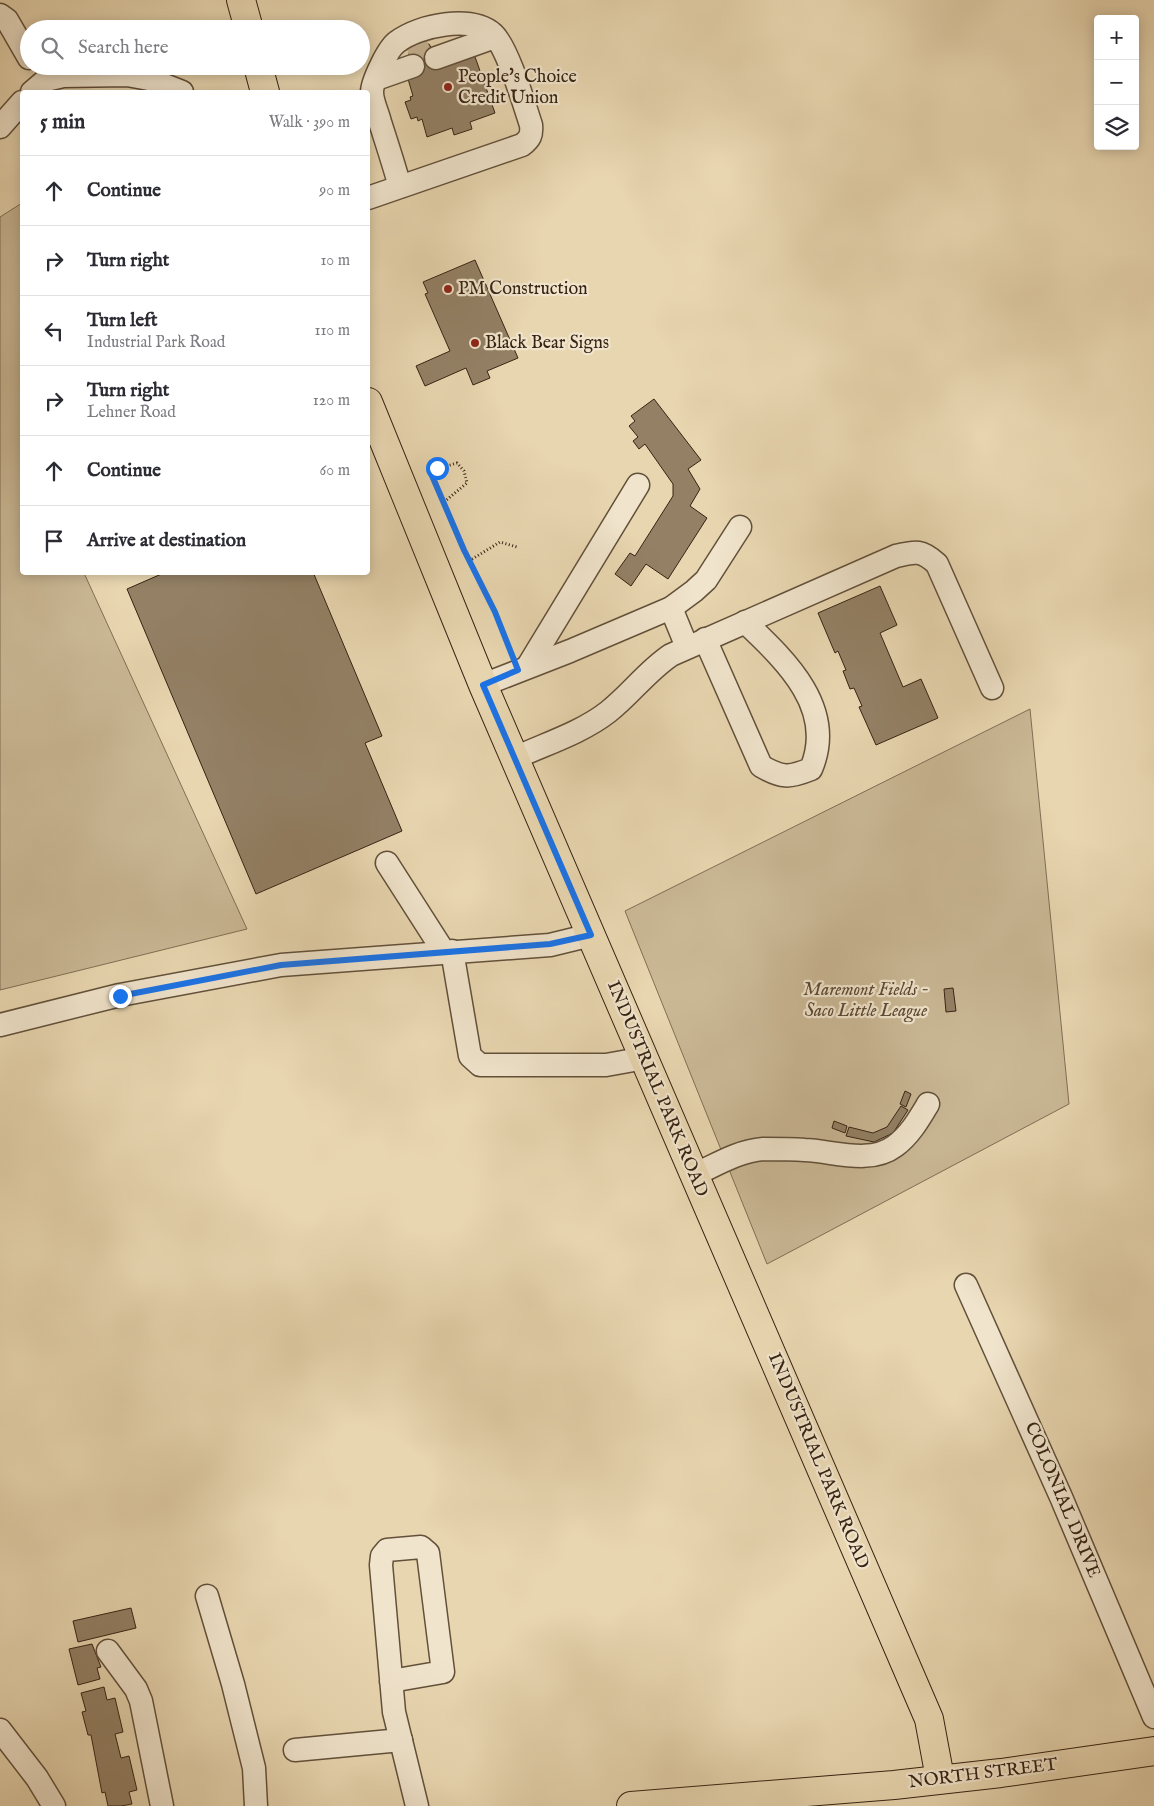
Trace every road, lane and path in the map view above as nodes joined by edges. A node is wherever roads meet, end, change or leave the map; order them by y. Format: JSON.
{"nodes":[{"id":1,"x":242,"y":0,"type":"edge"},
{"id":2,"x":0,"y":14,"type":"edge"},
{"id":3,"x":247,"y":20,"type":"edge"},
{"id":4,"x":488,"y":31,"type":"junction"},
{"id":5,"x":20,"y":42,"type":"edge"},
{"id":6,"x":127,"y":75,"type":"edge"},
{"id":7,"x":127,"y":75,"type":"edge"},
{"id":8,"x":260,"y":75,"type":"edge"},
{"id":9,"x":379,"y":75,"type":"junction"},
{"id":10,"x":35,"y":81,"type":"edge"},
{"id":11,"x":177,"y":90,"type":"edge"},
{"id":12,"x":264,"y":90,"type":"edge"},
{"id":13,"x":20,"y":104,"type":"edge"},
{"id":14,"x":0,"y":127,"type":"edge"},
{"id":15,"x":400,"y":187,"type":"junction"},
{"id":16,"x":370,"y":197,"type":"edge"},
{"id":17,"x":370,"y":407,"type":"edge"},
{"id":18,"x":638,"y":485,"type":"dead end"},
{"id":19,"x":444,"y":502,"type":"junction"},
{"id":20,"x":740,"y":527,"type":"dead end"},
{"id":21,"x":517,"y":548,"type":"dead end"},
{"id":22,"x":469,"y":561,"type":"junction"},
{"id":23,"x":671,"y":608,"type":"junction"},
{"id":24,"x":745,"y":622,"type":"junction"},
{"id":25,"x":696,"y":643,"type":"junction"},
{"id":26,"x":523,"y":668,"type":"junction"},
{"id":27,"x":483,"y":685,"type":"junction"},
{"id":28,"x":992,"y":688,"type":"dead end"},
{"id":29,"x":515,"y":758,"type":"junction"},
{"id":30,"x":387,"y":863,"type":"dead end"},
{"id":31,"x":591,"y":935,"type":"junction"},
{"id":32,"x":448,"y":951,"type":"junction"},
{"id":33,"x":0,"y":1025,"type":"edge"},
{"id":34,"x":645,"y":1058,"type":"junction"},
{"id":35,"x":928,"y":1104,"type":"dead end"},
{"id":36,"x":694,"y":1175,"type":"junction"},
{"id":37,"x":966,"y":1285,"type":"dead end"},
{"id":38,"x":207,"y":1596,"type":"dead end"},
{"id":39,"x":108,"y":1651,"type":"dead end"},
{"id":40,"x":391,"y":1681,"type":"junction"},
{"id":41,"x":1154,"y":1717,"type":"edge"},
{"id":42,"x":0,"y":1730,"type":"edge"},
{"id":43,"x":401,"y":1740,"type":"junction"},
{"id":44,"x":295,"y":1750,"type":"dead end"},
{"id":45,"x":1154,"y":1751,"type":"edge"},
{"id":46,"x":940,"y":1778,"type":"junction"},
{"id":47,"x":54,"y":1806,"type":"edge"},
{"id":48,"x":162,"y":1806,"type":"edge"},
{"id":49,"x":256,"y":1806,"type":"edge"},
{"id":50,"x":417,"y":1806,"type":"edge"},
{"id":51,"x":631,"y":1806,"type":"edge"}],
"edges":[{"from":1,"to":3,"type":"main road"},
{"from":2,"to":5,"type":"street"},
{"from":4,"to":9,"type":"street"},
{"from":4,"to":9,"type":"street"},
{"from":4,"to":15,"type":"street"},
{"from":6,"to":11,"type":"street"},
{"from":7,"to":10,"type":"street"},
{"from":8,"to":12,"type":"main road"},
{"from":9,"to":15,"type":"street"},
{"from":13,"to":14,"type":"street"},
{"from":15,"to":16,"type":"street"},
{"from":17,"to":27,"type":"main road","name":"INDUSTRIAL PARK ROAD"},
{"from":18,"to":26,"type":"street"},
{"from":19,"to":19,"type":"path"},
{"from":19,"to":22,"type":"path"},
{"from":20,"to":23,"type":"street"},
{"from":21,"to":22,"type":"path"},
{"from":22,"to":26,"type":"path"},
{"from":23,"to":25,"type":"street"},
{"from":23,"to":26,"type":"street"},
{"from":24,"to":25,"type":"street"},
{"from":24,"to":25,"type":"street"},
{"from":24,"to":28,"type":"street"},
{"from":25,"to":29,"type":"street"},
{"from":26,"to":27,"type":"street"},
{"from":27,"to":29,"type":"main road","name":"INDUSTRIAL PARK ROAD"},
{"from":29,"to":31,"type":"main road","name":"INDUSTRIAL PARK ROAD"},
{"from":30,"to":32,"type":"street"},
{"from":31,"to":32,"type":"street"},
{"from":31,"to":34,"type":"main road","name":"INDUSTRIAL PARK ROAD"},
{"from":32,"to":33,"type":"street"},
{"from":32,"to":34,"type":"street"},
{"from":34,"to":36,"type":"main road","name":"INDUSTRIAL PARK ROAD"},
{"from":35,"to":36,"type":"street"},
{"from":36,"to":46,"type":"main road","name":"INDUSTRIAL PARK ROAD"},
{"from":37,"to":41,"type":"street","name":"COLONIAL DRIVE"},
{"from":38,"to":49,"type":"street"},
{"from":39,"to":48,"type":"street"},
{"from":40,"to":40,"type":"street"},
{"from":40,"to":43,"type":"street"},
{"from":42,"to":47,"type":"street"},
{"from":43,"to":44,"type":"street"},
{"from":43,"to":50,"type":"street"},
{"from":45,"to":46,"type":"main road","name":"NORTH STREET"},
{"from":46,"to":51,"type":"main road","name":"NORTH STREET"}]}
